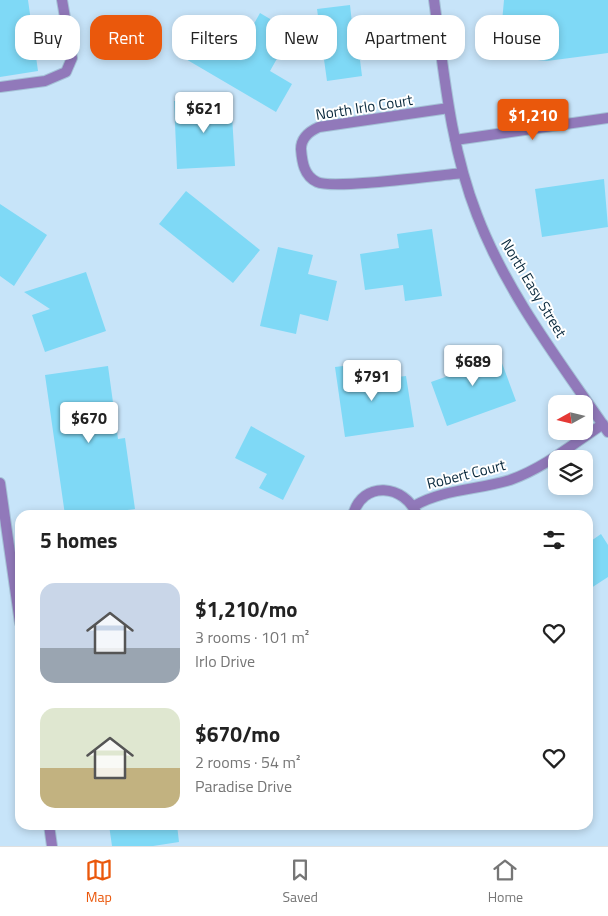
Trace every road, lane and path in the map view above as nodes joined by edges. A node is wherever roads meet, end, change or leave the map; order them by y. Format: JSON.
{"nodes":[{"id":1,"x":62,"y":0,"type":"edge"},
{"id":2,"x":434,"y":0,"type":"edge"},
{"id":3,"x":0,"y":87,"type":"edge"},
{"id":4,"x":449,"y":108,"type":"junction"},
{"id":5,"x":608,"y":118,"type":"edge"},
{"id":6,"x":455,"y":140,"type":"junction"},
{"id":7,"x":463,"y":172,"type":"junction"},
{"id":8,"x":605,"y":428,"type":"edge"},
{"id":9,"x":0,"y":483,"type":"edge"},
{"id":10,"x":355,"y":510,"type":"edge"},
{"id":11,"x":416,"y":510,"type":"edge"},
{"id":12,"x":15,"y":588,"type":"edge"},
{"id":13,"x":50,"y":830,"type":"edge"},
{"id":14,"x":52,"y":846,"type":"edge"}],
"edges":[{"from":1,"to":3,"type":"street"},
{"from":2,"to":4,"type":"street","name":"North Easy Street"},
{"from":4,"to":6,"type":"street","name":"North Easy Street"},
{"from":4,"to":7,"type":"street","name":"North Irlo Court"},
{"from":5,"to":6,"type":"street"},
{"from":6,"to":7,"type":"street","name":"North Easy Street"},
{"from":7,"to":8,"type":"street","name":"North Easy Street"},
{"from":8,"to":11,"type":"street","name":"Robert Court"},
{"from":9,"to":12,"type":"street"},
{"from":10,"to":11,"type":"street"},
{"from":13,"to":14,"type":"street"}]}
